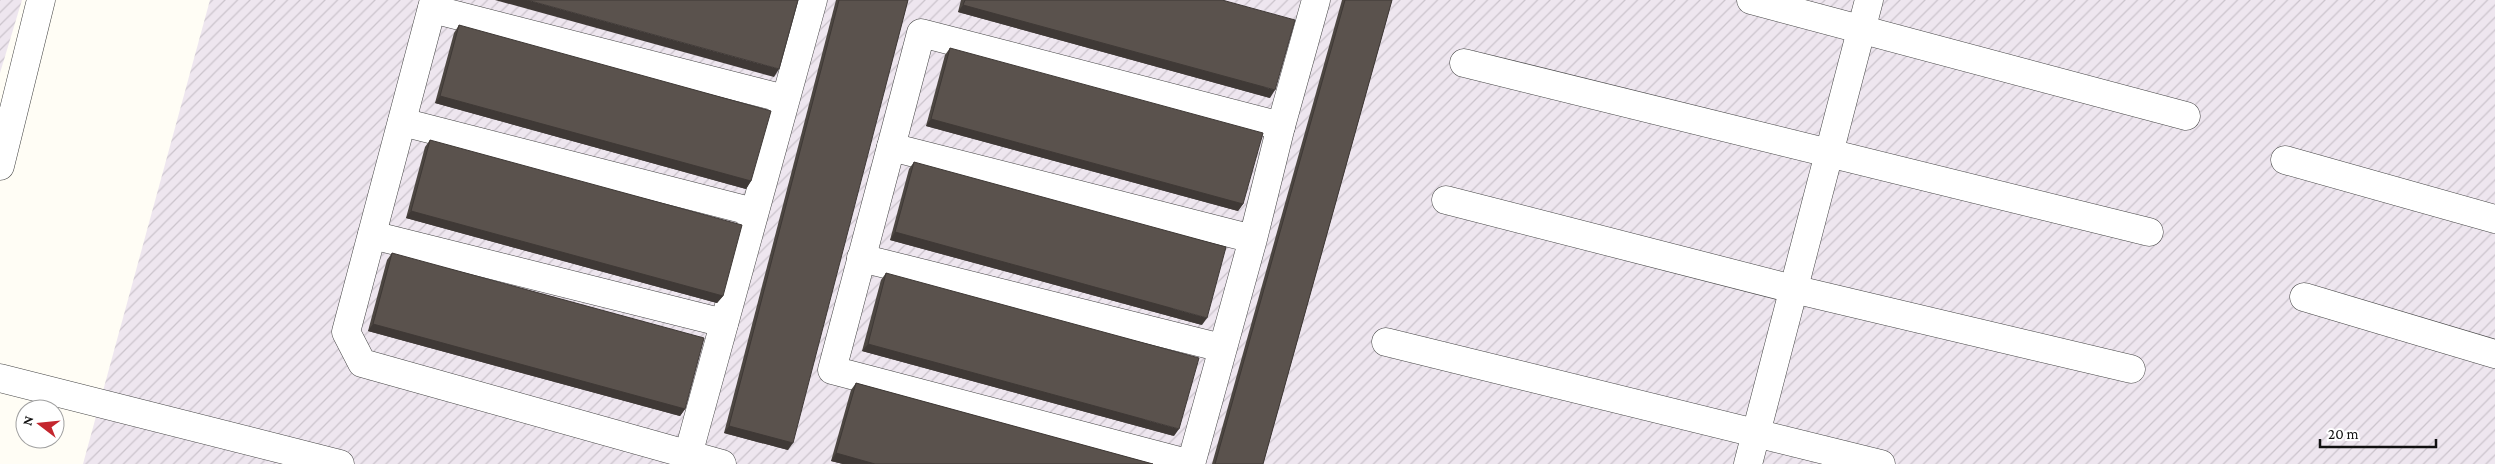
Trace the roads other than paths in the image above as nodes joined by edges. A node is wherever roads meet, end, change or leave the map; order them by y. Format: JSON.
{"nodes":[{"id":1,"x":41,"y":0,"type":"edge"},
{"id":2,"x":812,"y":0,"type":"edge"},
{"id":3,"x":1316,"y":0,"type":"edge"},
{"id":4,"x":1751,"y":0,"type":"edge"},
{"id":5,"x":1869,"y":0,"type":"edge"},
{"id":6,"x":433,"y":4,"type":"edge"},
{"id":7,"x":1861,"y":31,"type":"junction"},
{"id":8,"x":1464,"y":63,"type":"dead end"},
{"id":9,"x":786,"y":99,"type":"junction"},
{"id":10,"x":2186,"y":116,"type":"dead end"},
{"id":11,"x":402,"y":122,"type":"junction"},
{"id":12,"x":1280,"y":126,"type":"junction"},
{"id":13,"x":891,"y":147,"type":"junction"},
{"id":14,"x":1828,"y":155,"type":"junction"},
{"id":15,"x":2285,"y":160,"type":"dead end"},
{"id":16,"x":0,"y":166,"type":"edge"},
{"id":17,"x":1446,"y":200,"type":"dead end"},
{"id":18,"x":754,"y":212,"type":"junction"},
{"id":19,"x":2495,"y":219,"type":"edge"},
{"id":20,"x":2149,"y":232,"type":"dead end"},
{"id":21,"x":372,"y":235,"type":"junction"},
{"id":22,"x":1253,"y":239,"type":"junction"},
{"id":23,"x":861,"y":258,"type":"junction"},
{"id":24,"x":1793,"y":289,"type":"junction"},
{"id":25,"x":2304,"y":297,"type":"dead end"},
{"id":26,"x":724,"y":324,"type":"junction"},
{"id":27,"x":1386,"y":342,"type":"dead end"},
{"id":28,"x":1222,"y":348,"type":"junction"},
{"id":29,"x":2495,"y":354,"type":"edge"},
{"id":30,"x":2131,"y":369,"type":"dead end"},
{"id":31,"x":0,"y":378,"type":"edge"},
{"id":32,"x":1756,"y":434,"type":"junction"},
{"id":33,"x":688,"y":455,"type":"junction"},
{"id":34,"x":340,"y":464,"type":"edge"},
{"id":35,"x":722,"y":464,"type":"edge"},
{"id":36,"x":1191,"y":464,"type":"edge"},
{"id":37,"x":1748,"y":464,"type":"edge"},
{"id":38,"x":1881,"y":464,"type":"edge"}],
"edges":[{"from":1,"to":16,"type":"lane"},
{"from":2,"to":9,"type":"lane"},
{"from":3,"to":12,"type":"lane"},
{"from":4,"to":7,"type":"lane"},
{"from":5,"to":7,"type":"lane"},
{"from":6,"to":9,"type":"lane"},
{"from":6,"to":11,"type":"lane"},
{"from":7,"to":10,"type":"lane"},
{"from":7,"to":14,"type":"lane"},
{"from":8,"to":14,"type":"lane"},
{"from":9,"to":18,"type":"lane"},
{"from":11,"to":18,"type":"lane"},
{"from":11,"to":21,"type":"lane"},
{"from":12,"to":13,"type":"lane"},
{"from":12,"to":22,"type":"lane"},
{"from":13,"to":22,"type":"lane"},
{"from":13,"to":23,"type":"lane"},
{"from":14,"to":20,"type":"lane"},
{"from":14,"to":24,"type":"lane"},
{"from":15,"to":19,"type":"lane"},
{"from":17,"to":24,"type":"lane"},
{"from":18,"to":26,"type":"lane"},
{"from":21,"to":26,"type":"lane"},
{"from":21,"to":33,"type":"lane"},
{"from":22,"to":28,"type":"lane"},
{"from":23,"to":28,"type":"lane"},
{"from":23,"to":36,"type":"lane"},
{"from":24,"to":30,"type":"lane"},
{"from":24,"to":32,"type":"lane"},
{"from":25,"to":29,"type":"lane"},
{"from":26,"to":33,"type":"lane"},
{"from":27,"to":32,"type":"lane"},
{"from":28,"to":36,"type":"lane"},
{"from":31,"to":34,"type":"lane"},
{"from":32,"to":37,"type":"lane"},
{"from":32,"to":38,"type":"lane"},
{"from":33,"to":35,"type":"lane"}]}
